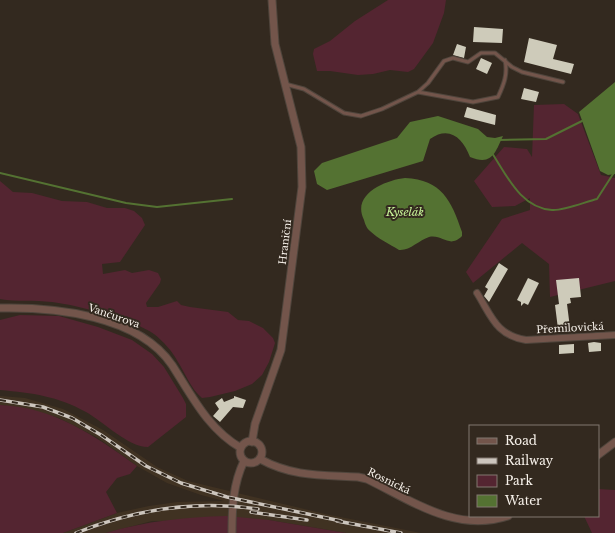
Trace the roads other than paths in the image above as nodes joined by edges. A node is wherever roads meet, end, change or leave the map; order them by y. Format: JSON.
{"nodes":[{"id":1,"x":272,"y":0,"type":"edge"},
{"id":2,"x":506,"y":60,"type":"junction"},
{"id":3,"x":563,"y":82,"type":"dead end"},
{"id":4,"x":285,"y":84,"type":"junction"},
{"id":5,"x":418,"y":92,"type":"junction"},
{"id":6,"x":477,"y":293,"type":"dead end"},
{"id":7,"x":0,"y":308,"type":"edge"},
{"id":8,"x":615,"y":335,"type":"edge"},
{"id":9,"x":252,"y":442,"type":"junction"},
{"id":10,"x":615,"y":442,"type":"edge"},
{"id":11,"x":241,"y":448,"type":"junction"},
{"id":12,"x":599,"y":454,"type":"edge"},
{"id":13,"x":260,"y":459,"type":"junction"},
{"id":14,"x":244,"y":461,"type":"junction"},
{"id":15,"x":505,"y":517,"type":"edge"},
{"id":16,"x":232,"y":533,"type":"edge"}],
"edges":[{"from":1,"to":4,"type":"street","name":"Hraniční"},
{"from":2,"to":3,"type":"lane"},
{"from":2,"to":5,"type":"lane"},
{"from":2,"to":5,"type":"lane"},
{"from":4,"to":5,"type":"lane"},
{"from":4,"to":9,"type":"street","name":"Hraniční"},
{"from":6,"to":8,"type":"street","name":"Přemilovická"},
{"from":7,"to":11,"type":"street","name":"Vančurova"},
{"from":9,"to":11,"type":"street"},
{"from":9,"to":13,"type":"street"},
{"from":10,"to":12,"type":"street"},
{"from":11,"to":14,"type":"street"},
{"from":13,"to":14,"type":"street"},
{"from":13,"to":15,"type":"street","name":"Rosnická"},
{"from":14,"to":16,"type":"street"}]}
